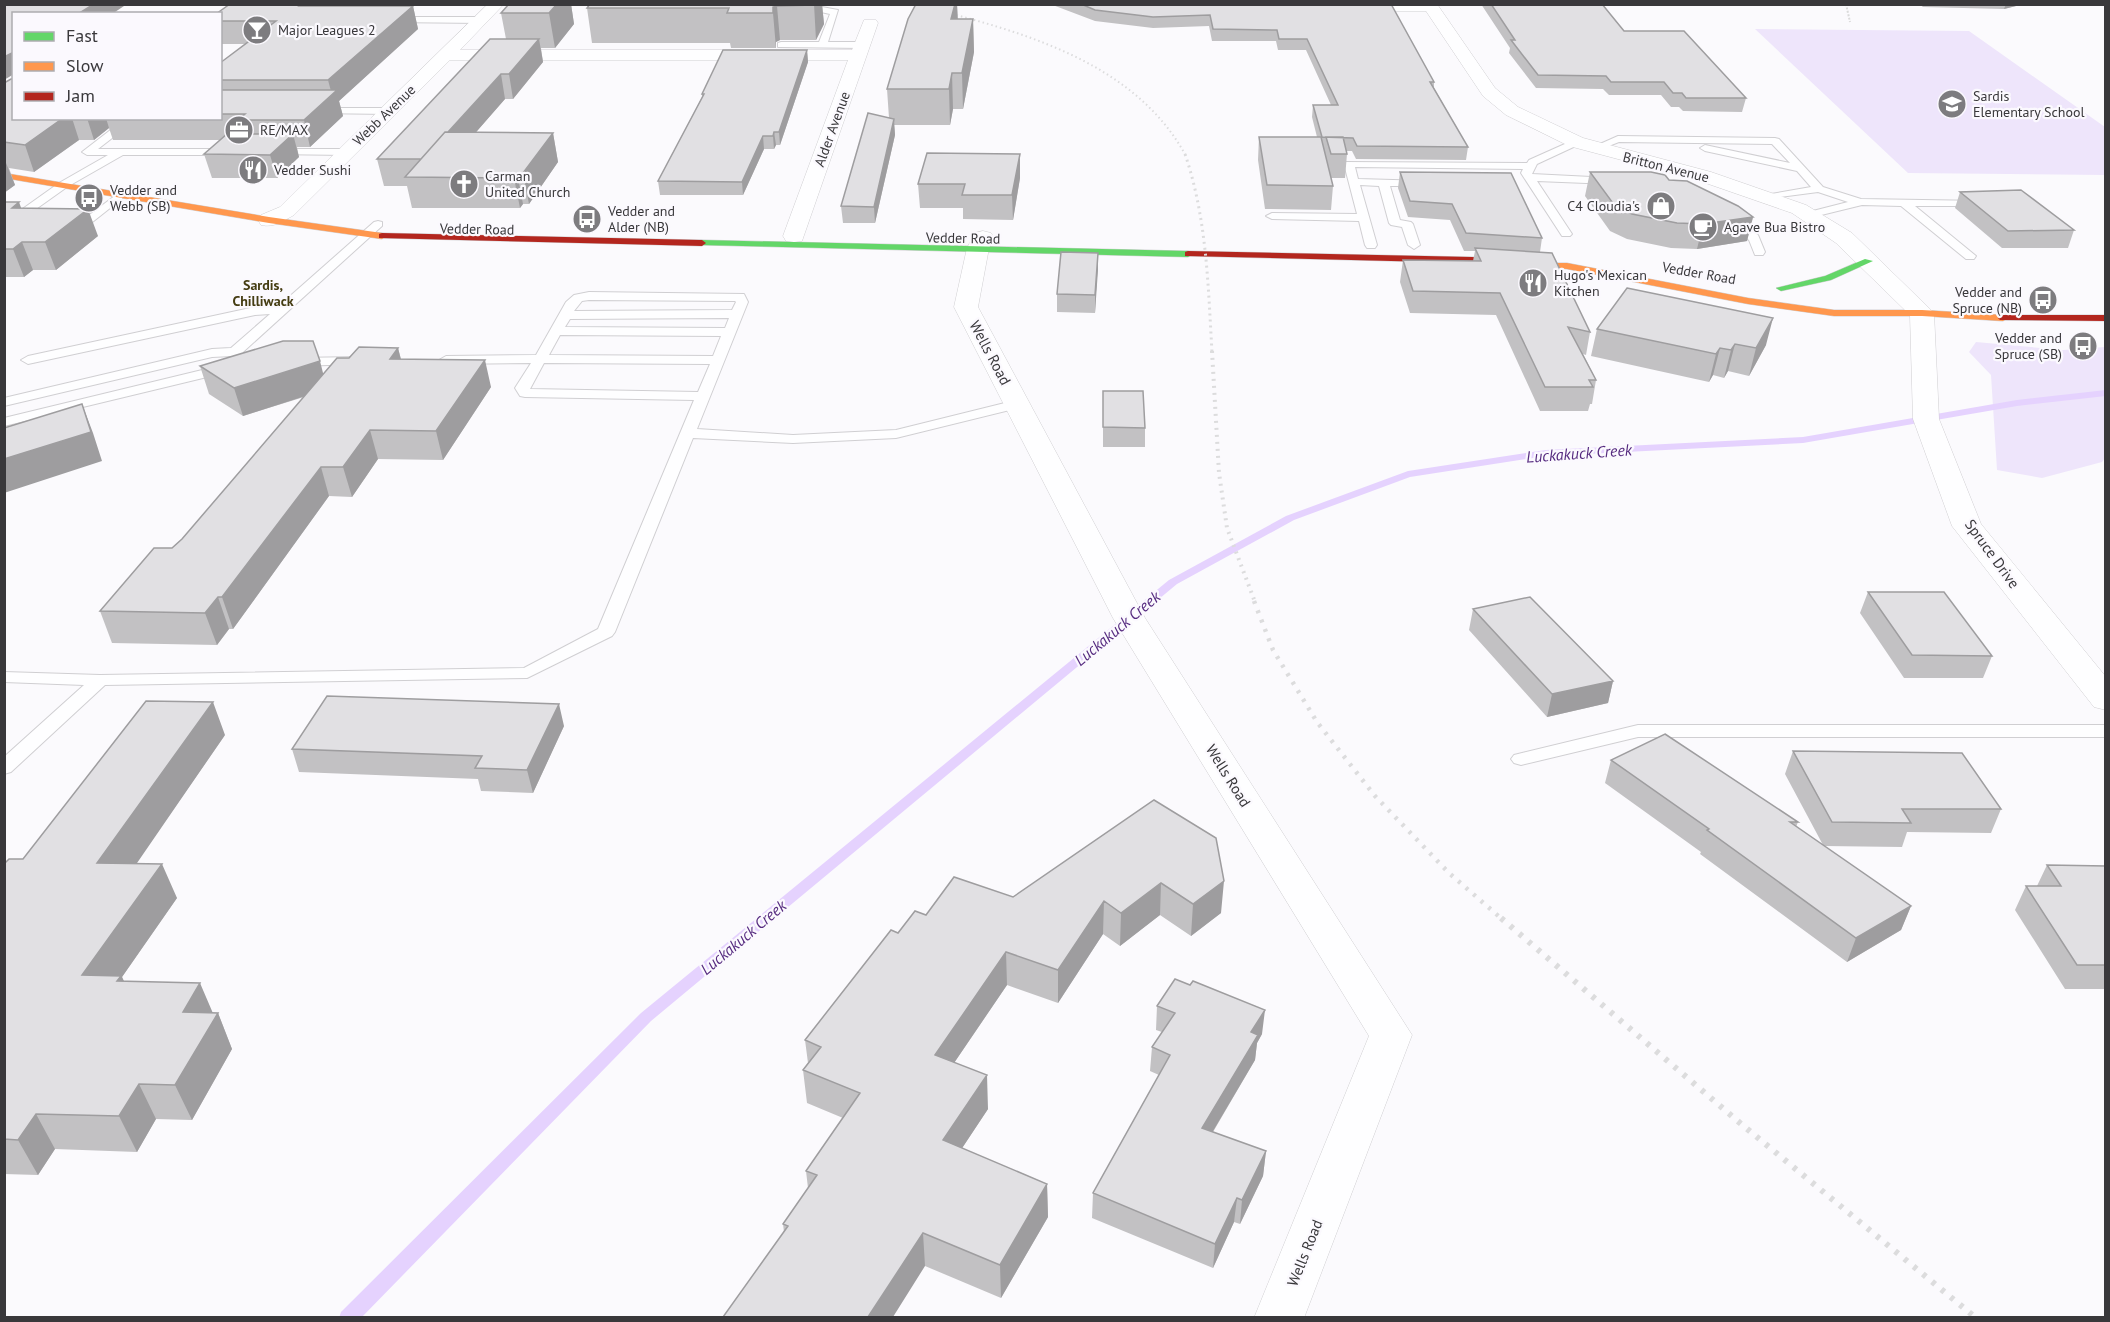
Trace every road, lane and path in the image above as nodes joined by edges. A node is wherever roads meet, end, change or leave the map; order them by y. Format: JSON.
{"nodes":[{"id":1,"x":497,"y":4,"type":"edge"},
{"id":2,"x":788,"y":4,"type":"edge"},
{"id":3,"x":1846,"y":4,"type":"edge"},
{"id":4,"x":1429,"y":5,"type":"edge"},
{"id":5,"x":1331,"y":6,"type":"edge"},
{"id":6,"x":386,"y":20,"type":"edge"},
{"id":7,"x":480,"y":20,"type":"junction"},
{"id":8,"x":1850,"y":22,"type":"dead end"},
{"id":9,"x":870,"y":23,"type":"dead end"},
{"id":10,"x":781,"y":45,"type":"dead end"},
{"id":11,"x":822,"y":45,"type":"junction"},
{"id":12,"x":861,"y":50,"type":"junction"},
{"id":13,"x":446,"y":55,"type":"junction"},
{"id":14,"x":304,"y":111,"type":"edge"},
{"id":15,"x":388,"y":111,"type":"junction"},
{"id":16,"x":130,"y":120,"type":"edge"},
{"id":17,"x":1665,"y":140,"type":"junction"},
{"id":18,"x":1576,"y":142,"type":"junction"},
{"id":19,"x":1596,"y":148,"type":"junction"},
{"id":20,"x":121,"y":152,"type":"junction"},
{"id":21,"x":244,"y":152,"type":"edge"},
{"id":22,"x":267,"y":152,"type":"edge"},
{"id":23,"x":346,"y":152,"type":"junction"},
{"id":24,"x":63,"y":169,"type":"dead end"},
{"id":25,"x":1801,"y":169,"type":"junction"},
{"id":26,"x":86,"y":173,"type":"junction"},
{"id":27,"x":4,"y":175,"type":"edge"},
{"id":28,"x":109,"y":177,"type":"dead end"},
{"id":29,"x":1528,"y":177,"type":"junction"},
{"id":30,"x":1354,"y":182,"type":"junction"},
{"id":31,"x":1384,"y":183,"type":"junction"},
{"id":32,"x":1441,"y":183,"type":"edge"},
{"id":33,"x":1625,"y":184,"type":"edge"},
{"id":34,"x":63,"y":185,"type":"junction"},
{"id":35,"x":1819,"y":189,"type":"junction"},
{"id":36,"x":187,"y":192,"type":"dead end"},
{"id":37,"x":120,"y":195,"type":"junction"},
{"id":38,"x":1769,"y":197,"type":"junction"},
{"id":39,"x":1862,"y":202,"type":"junction"},
{"id":40,"x":1904,"y":203,"type":"junction"},
{"id":41,"x":1988,"y":203,"type":"edge"},
{"id":42,"x":1722,"y":215,"type":"edge"},
{"id":43,"x":1809,"y":215,"type":"junction"},
{"id":44,"x":278,"y":216,"type":"junction"},
{"id":45,"x":1272,"y":216,"type":"dead end"},
{"id":46,"x":1363,"y":218,"type":"junction"},
{"id":47,"x":9,"y":223,"type":"edge"},
{"id":48,"x":378,"y":224,"type":"junction"},
{"id":49,"x":70,"y":233,"type":"edge"},
{"id":50,"x":364,"y":234,"type":"junction"},
{"id":51,"x":1566,"y":234,"type":"dead end"},
{"id":52,"x":794,"y":236,"type":"junction"},
{"id":53,"x":981,"y":243,"type":"junction"},
{"id":54,"x":1371,"y":244,"type":"junction"},
{"id":55,"x":1414,"y":245,"type":"junction"},
{"id":56,"x":1437,"y":245,"type":"dead end"},
{"id":57,"x":1759,"y":252,"type":"dead end"},
{"id":58,"x":1970,"y":256,"type":"dead end"},
{"id":59,"x":1868,"y":261,"type":"junction"},
{"id":60,"x":1823,"y":293,"type":"dead end"},
{"id":61,"x":1856,"y":299,"type":"dead end"},
{"id":62,"x":281,"y":309,"type":"junction"},
{"id":63,"x":1922,"y":313,"type":"junction"},
{"id":64,"x":2106,"y":318,"type":"edge"},
{"id":65,"x":555,"y":331,"type":"junction"},
{"id":66,"x":729,"y":332,"type":"junction"},
{"id":67,"x":235,"y":351,"type":"junction"},
{"id":68,"x":540,"y":358,"type":"junction"},
{"id":69,"x":28,"y":360,"type":"dead end"},
{"id":70,"x":435,"y":360,"type":"edge"},
{"id":71,"x":718,"y":360,"type":"junction"},
{"id":72,"x":377,"y":361,"type":"edge"},
{"id":73,"x":285,"y":362,"type":"edge"},
{"id":74,"x":703,"y":396,"type":"junction"},
{"id":75,"x":4,"y":402,"type":"edge"},
{"id":76,"x":1017,"y":404,"type":"junction"},
{"id":77,"x":4,"y":422,"type":"edge"},
{"id":78,"x":688,"y":433,"type":"junction"},
{"id":79,"x":4,"y":677,"type":"edge"},
{"id":80,"x":100,"y":680,"type":"junction"},
{"id":81,"x":2106,"y":700,"type":"edge"},
{"id":82,"x":2106,"y":731,"type":"edge"},
{"id":83,"x":1521,"y":759,"type":"dead end"},
{"id":84,"x":4,"y":768,"type":"edge"},
{"id":85,"x":1279,"y":1317,"type":"edge"}],
"edges":[{"from":1,"to":7,"type":"street","name":"Webb Avenue"},
{"from":2,"to":11,"type":"lane"},
{"from":3,"to":8,"type":"path"},
{"from":4,"to":5,"type":"street"},
{"from":4,"to":18,"type":"street","name":"Britton Avenue"},
{"from":6,"to":7,"type":"lane"},
{"from":7,"to":13,"type":"street","name":"Webb Avenue"},
{"from":9,"to":12,"type":"street","name":"Alder Avenue"},
{"from":10,"to":11,"type":"lane"},
{"from":11,"to":12,"type":"lane"},
{"from":12,"to":13,"type":"street"},
{"from":12,"to":52,"type":"street","name":"Alder Avenue"},
{"from":13,"to":15,"type":"street","name":"Webb Avenue"},
{"from":14,"to":15,"type":"lane"},
{"from":15,"to":23,"type":"street","name":"Webb Avenue"},
{"from":16,"to":20,"type":"lane"},
{"from":17,"to":19,"type":"lane"},
{"from":17,"to":25,"type":"lane"},
{"from":17,"to":25,"type":"lane"},
{"from":18,"to":19,"type":"street","name":"Britton Avenue"},
{"from":18,"to":29,"type":"lane"},
{"from":19,"to":38,"type":"street","name":"Britton Avenue"},
{"from":20,"to":21,"type":"lane"},
{"from":20,"to":26,"type":"lane"},
{"from":22,"to":23,"type":"lane"},
{"from":23,"to":44,"type":"street","name":"Webb Avenue"},
{"from":24,"to":26,"type":"main road"},
{"from":25,"to":35,"type":"lane"},
{"from":26,"to":28,"type":"main road"},
{"from":26,"to":34,"type":"lane"},
{"from":27,"to":34,"type":"main road","name":"Vedder Road"},
{"from":29,"to":30,"type":"lane"},
{"from":29,"to":33,"type":"lane"},
{"from":29,"to":51,"type":"lane"},
{"from":30,"to":31,"type":"lane"},
{"from":30,"to":46,"type":"lane"},
{"from":31,"to":32,"type":"lane"},
{"from":31,"to":55,"type":"lane"},
{"from":34,"to":37,"type":"main road","name":"Vedder Road"},
{"from":34,"to":47,"type":"lane"},
{"from":35,"to":38,"type":"lane"},
{"from":35,"to":39,"type":"lane"},
{"from":36,"to":44,"type":"main road","name":"Vedder Road"},
{"from":37,"to":44,"type":"main road","name":"Vedder Road"},
{"from":37,"to":49,"type":"lane"},
{"from":38,"to":43,"type":"street","name":"Britton Avenue"},
{"from":39,"to":40,"type":"lane"},
{"from":39,"to":43,"type":"lane"},
{"from":40,"to":41,"type":"lane"},
{"from":40,"to":58,"type":"lane"},
{"from":42,"to":57,"type":"lane"},
{"from":43,"to":59,"type":"street","name":"Britton Avenue"},
{"from":44,"to":48,"type":"main road","name":"Vedder Road"},
{"from":44,"to":50,"type":"main road","name":"Vedder Road"},
{"from":45,"to":46,"type":"lane"},
{"from":46,"to":54,"type":"lane"},
{"from":48,"to":50,"type":"lane"},
{"from":48,"to":52,"type":"main road","name":"Vedder Road"},
{"from":50,"to":53,"type":"main road","name":"Vedder Road"},
{"from":50,"to":62,"type":"lane"},
{"from":52,"to":53,"type":"main road","name":"Vedder Road"},
{"from":53,"to":54,"type":"main road","name":"Vedder Road"},
{"from":53,"to":63,"type":"main road","name":"Vedder Road"},
{"from":53,"to":76,"type":"street","name":"Wells Road"},
{"from":54,"to":55,"type":"main road","name":"Vedder Road"},
{"from":55,"to":56,"type":"main road","name":"Vedder Road"},
{"from":59,"to":60,"type":"main road"},
{"from":59,"to":63,"type":"street","name":"Britton Avenue"},
{"from":61,"to":63,"type":"main road","name":"Vedder Road"},
{"from":62,"to":67,"type":"lane"},
{"from":62,"to":69,"type":"lane"},
{"from":63,"to":64,"type":"main road","name":"Vedder Road"},
{"from":63,"to":81,"type":"street","name":"Spruce Drive"},
{"from":65,"to":66,"type":"lane"},
{"from":65,"to":66,"type":"lane"},
{"from":65,"to":68,"type":"lane"},
{"from":66,"to":71,"type":"lane"},
{"from":67,"to":75,"type":"lane"},
{"from":67,"to":77,"type":"lane"},
{"from":68,"to":70,"type":"lane"},
{"from":68,"to":71,"type":"lane"},
{"from":68,"to":74,"type":"lane"},
{"from":71,"to":74,"type":"lane"},
{"from":72,"to":73,"type":"lane"},
{"from":74,"to":78,"type":"lane"},
{"from":76,"to":78,"type":"lane"},
{"from":76,"to":85,"type":"street","name":"Wells Road"},
{"from":78,"to":80,"type":"lane"},
{"from":79,"to":80,"type":"lane"},
{"from":80,"to":84,"type":"lane"},
{"from":82,"to":83,"type":"lane"}]}
